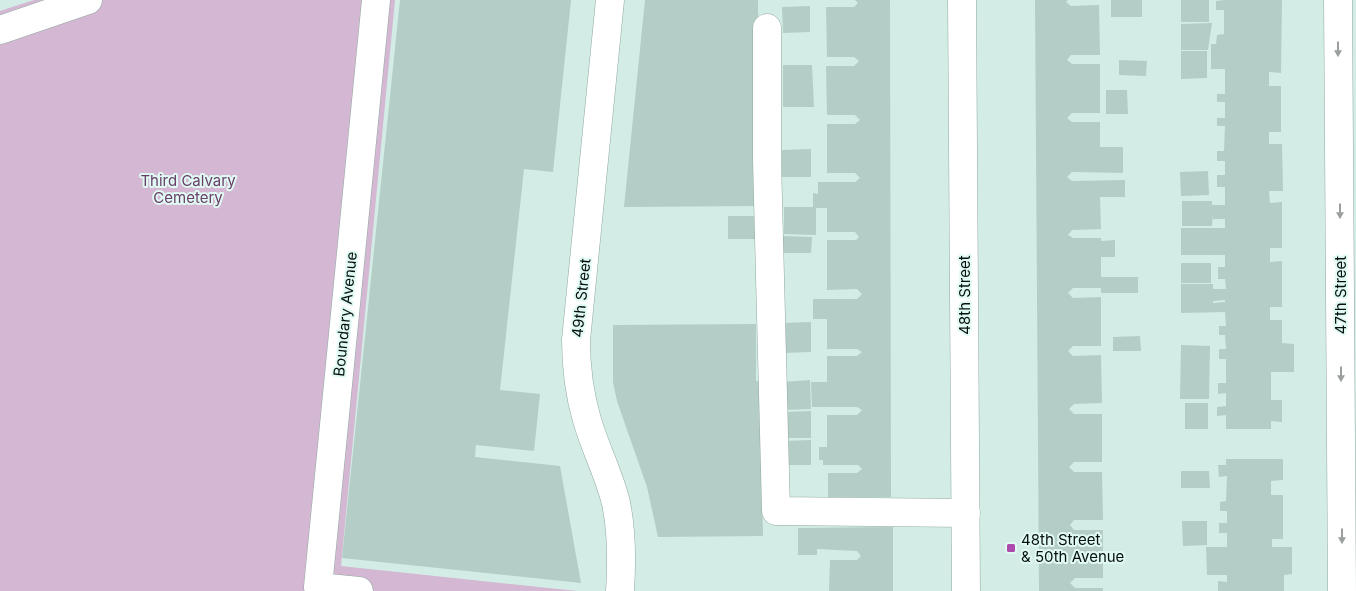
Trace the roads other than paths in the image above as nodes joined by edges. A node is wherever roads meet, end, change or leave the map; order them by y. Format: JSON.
{"nodes":[{"id":1,"x":88,"y":0,"type":"edge"},
{"id":2,"x":376,"y":0,"type":"edge"},
{"id":3,"x":610,"y":0,"type":"edge"},
{"id":4,"x":962,"y":0,"type":"edge"},
{"id":5,"x":1338,"y":0,"type":"edge"},
{"id":6,"x":767,"y":28,"type":"dead end"},
{"id":7,"x":0,"y":30,"type":"edge"},
{"id":8,"x":966,"y":513,"type":"junction"},
{"id":9,"x":359,"y":591,"type":"edge"},
{"id":10,"x":620,"y":591,"type":"edge"},
{"id":11,"x":966,"y":591,"type":"edge"},
{"id":12,"x":1342,"y":591,"type":"edge"}],
"edges":[{"from":1,"to":7,"type":"street"},
{"from":2,"to":9,"type":"street","name":"Boundary Avenue"},
{"from":3,"to":10,"type":"street","name":"49th Street"},
{"from":4,"to":8,"type":"street","name":"48th Street"},
{"from":5,"to":12,"type":"street","name":"47th Street","one_way":true},
{"from":6,"to":8,"type":"street"},
{"from":8,"to":11,"type":"street","name":"48th Street"}]}
